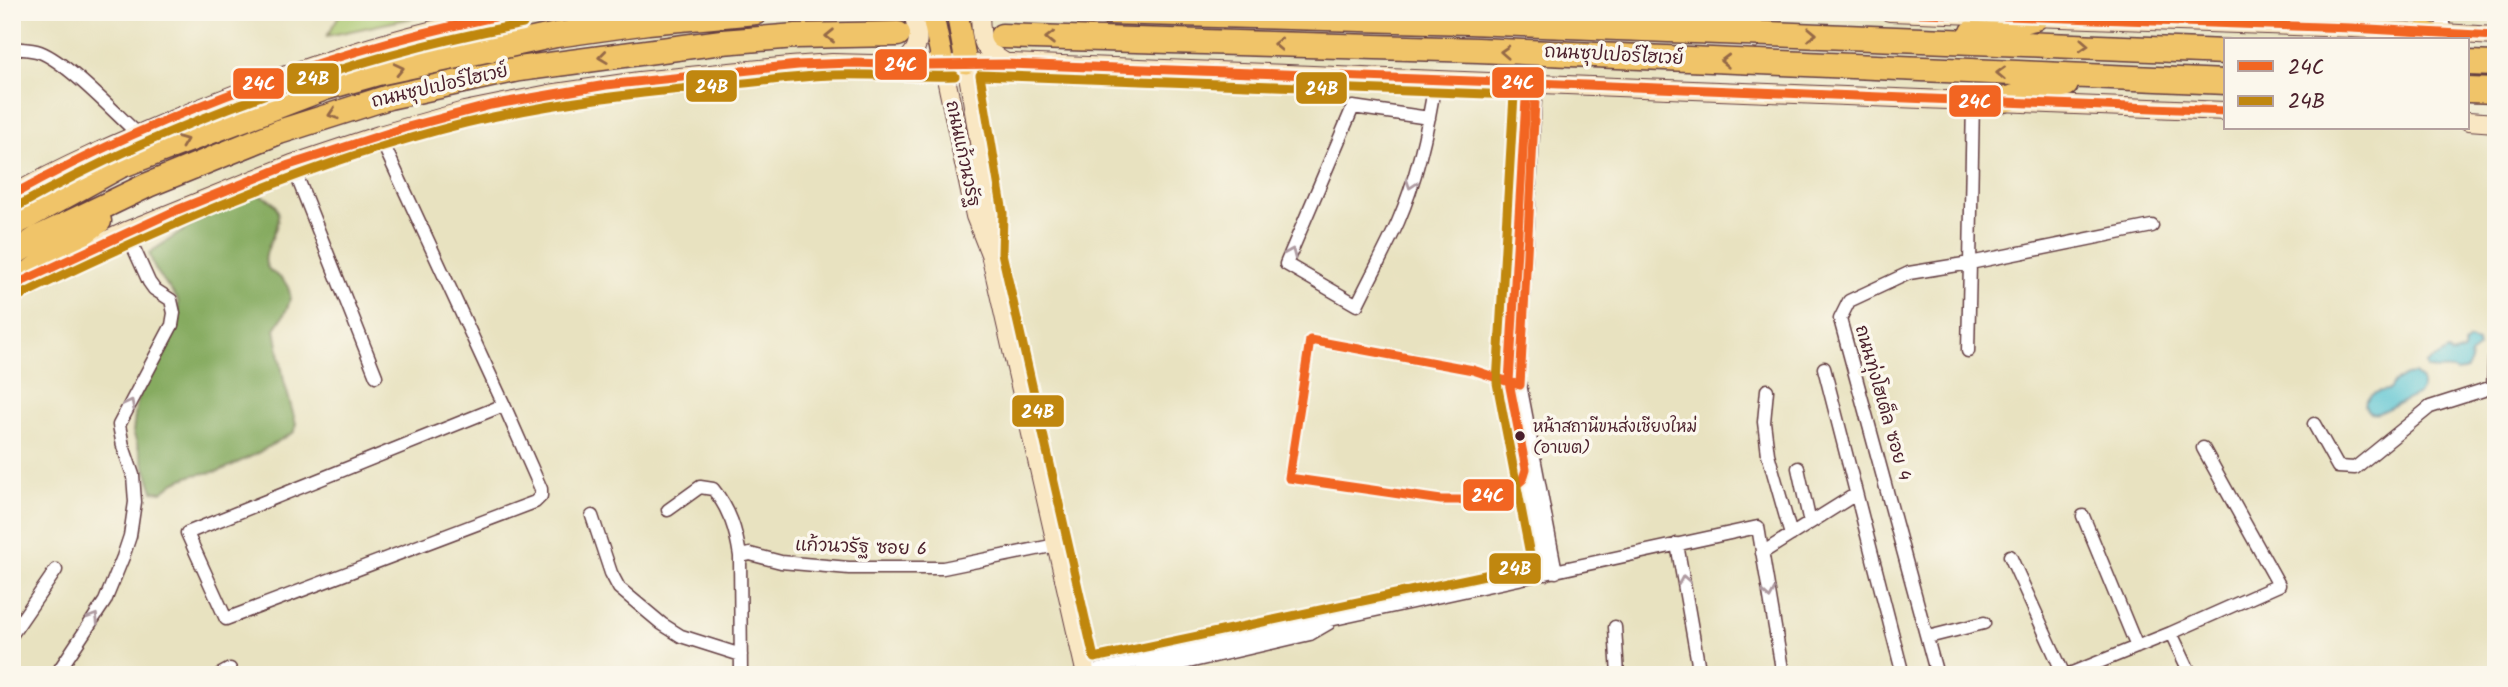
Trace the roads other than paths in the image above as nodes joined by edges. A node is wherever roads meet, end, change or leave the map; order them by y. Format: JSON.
{"nodes":[{"id":1,"x":521,"y":12,"type":"edge"},
{"id":2,"x":756,"y":12,"type":"edge"},
{"id":3,"x":913,"y":12,"type":"edge"},
{"id":4,"x":932,"y":12,"type":"edge"},
{"id":5,"x":957,"y":12,"type":"edge"},
{"id":6,"x":980,"y":12,"type":"edge"},
{"id":7,"x":1107,"y":12,"type":"edge"},
{"id":8,"x":1889,"y":12,"type":"edge"},
{"id":9,"x":2384,"y":12,"type":"edge"},
{"id":10,"x":2441,"y":12,"type":"edge"},
{"id":11,"x":2035,"y":18,"type":"junction"},
{"id":12,"x":2375,"y":30,"type":"junction"},
{"id":13,"x":898,"y":34,"type":"dead end"},
{"id":14,"x":1002,"y":36,"type":"dead end"},
{"id":15,"x":2436,"y":36,"type":"edge"},
{"id":16,"x":2496,"y":36,"type":"edge"},
{"id":17,"x":1942,"y":39,"type":"junction"},
{"id":18,"x":12,"y":48,"type":"edge"},
{"id":19,"x":2224,"y":52,"type":"edge"},
{"id":20,"x":966,"y":63,"type":"junction"},
{"id":21,"x":1006,"y":63,"type":"junction"},
{"id":22,"x":902,"y":64,"type":"junction"},
{"id":23,"x":943,"y":64,"type":"junction"},
{"id":24,"x":2094,"y":77,"type":"junction"},
{"id":25,"x":1435,"y":81,"type":"junction"},
{"id":26,"x":2224,"y":82,"type":"edge"},
{"id":27,"x":1532,"y":83,"type":"junction"},
{"id":28,"x":2470,"y":90,"type":"edge"},
{"id":29,"x":2496,"y":91,"type":"edge"},
{"id":30,"x":1973,"y":100,"type":"junction"},
{"id":31,"x":1999,"y":101,"type":"junction"},
{"id":32,"x":2224,"y":111,"type":"edge"},
{"id":33,"x":1429,"y":118,"type":"junction"},
{"id":34,"x":2470,"y":121,"type":"edge"},
{"id":35,"x":2496,"y":122,"type":"edge"},
{"id":36,"x":138,"y":134,"type":"junction"},
{"id":37,"x":379,"y":135,"type":"junction"},
{"id":38,"x":292,"y":164,"type":"junction"},
{"id":39,"x":120,"y":166,"type":"junction"},
{"id":40,"x":148,"y":185,"type":"junction"},
{"id":41,"x":12,"y":195,"type":"edge"},
{"id":42,"x":12,"y":205,"type":"edge"},
{"id":43,"x":12,"y":225,"type":"edge"},
{"id":44,"x":2152,"y":226,"type":"dead end"},
{"id":45,"x":126,"y":232,"type":"junction"},
{"id":46,"x":990,"y":254,"type":"junction"},
{"id":47,"x":12,"y":255,"type":"edge"},
{"id":48,"x":1970,"y":263,"type":"junction"},
{"id":49,"x":12,"y":286,"type":"edge"},
{"id":50,"x":2496,"y":323,"type":"edge"},
{"id":51,"x":1968,"y":351,"type":"dead end"},
{"id":52,"x":1824,"y":368,"type":"dead end"},
{"id":53,"x":376,"y":376,"type":"dead end"},
{"id":54,"x":1767,"y":390,"type":"dead end"},
{"id":55,"x":505,"y":405,"type":"junction"},
{"id":56,"x":2314,"y":424,"type":"dead end"},
{"id":57,"x":2203,"y":448,"type":"dead end"},
{"id":58,"x":1798,"y":468,"type":"dead end"},
{"id":59,"x":1856,"y":494,"type":"junction"},
{"id":60,"x":668,"y":510,"type":"dead end"},
{"id":61,"x":592,"y":516,"type":"dead end"},
{"id":62,"x":2083,"y":516,"type":"dead end"},
{"id":63,"x":1810,"y":523,"type":"junction"},
{"id":64,"x":1791,"y":536,"type":"junction"},
{"id":65,"x":1678,"y":544,"type":"junction"},
{"id":66,"x":1056,"y":545,"type":"junction"},
{"id":67,"x":1762,"y":554,"type":"junction"},
{"id":68,"x":740,"y":556,"type":"junction"},
{"id":69,"x":2010,"y":556,"type":"dead end"},
{"id":70,"x":56,"y":570,"type":"dead end"},
{"id":71,"x":1551,"y":573,"type":"junction"},
{"id":72,"x":1984,"y":623,"type":"dead end"},
{"id":73,"x":1615,"y":627,"type":"dead end"},
{"id":74,"x":1310,"y":629,"type":"junction"},
{"id":75,"x":2171,"y":633,"type":"junction"},
{"id":76,"x":12,"y":634,"type":"edge"},
{"id":77,"x":1928,"y":637,"type":"junction"},
{"id":78,"x":2137,"y":647,"type":"junction"},
{"id":79,"x":741,"y":655,"type":"junction"},
{"id":80,"x":2098,"y":662,"type":"junction"},
{"id":81,"x":1083,"y":674,"type":"edge"},
{"id":82,"x":55,"y":675,"type":"edge"},
{"id":83,"x":741,"y":675,"type":"edge"},
{"id":84,"x":1132,"y":675,"type":"edge"},
{"id":85,"x":1618,"y":675,"type":"edge"},
{"id":86,"x":1700,"y":675,"type":"edge"},
{"id":87,"x":1783,"y":675,"type":"edge"},
{"id":88,"x":1903,"y":675,"type":"edge"},
{"id":89,"x":1937,"y":675,"type":"edge"},
{"id":90,"x":2065,"y":675,"type":"edge"},
{"id":91,"x":2104,"y":675,"type":"edge"},
{"id":92,"x":2191,"y":675,"type":"edge"}],
"edges":[{"from":1,"to":36,"type":"main road"},
{"from":39,"to":2,"type":"highway","name":"ถนนซุปเปอร์ไฮเวย์","one_way":true},
{"from":3,"to":22,"type":"main road"},
{"from":4,"to":23,"type":"main road","name":"ถนนแก้วนวรัฐ"},
{"from":5,"to":20,"type":"main road","name":"ถนนแก้วนวรัฐ"},
{"from":6,"to":21,"type":"main road"},
{"from":7,"to":17,"type":"highway","name":"ถนนซุปเปอร์ไฮเวย์","one_way":true},
{"from":8,"to":11,"type":"main road"},
{"from":9,"to":12,"type":"street"},
{"from":10,"to":15,"type":"street"},
{"from":11,"to":12,"type":"main road"},
{"from":11,"to":17,"type":"highway"},
{"from":12,"to":15,"type":"main road"},
{"from":13,"to":40,"type":"highway","name":"ถนนซุปเปอร์ไฮเวย์","one_way":true},
{"from":24,"to":14,"type":"highway","name":"ถนนซุปเปอร์ไฮเวย์","one_way":true},
{"from":15,"to":16,"type":"main road"},
{"from":17,"to":19,"type":"highway","name":"ถนนซุปเปอร์ไฮเวย์","one_way":true},
{"from":18,"to":36,"type":"street"},
{"from":20,"to":21,"type":"main road"},
{"from":20,"to":23,"type":"main road"},
{"from":20,"to":46,"type":"main road","name":"ถนนแก้วนวรัฐ"},
{"from":21,"to":25,"type":"main road"},
{"from":22,"to":23,"type":"main road"},
{"from":22,"to":37,"type":"main road"},
{"from":23,"to":46,"type":"main road","name":"ถนนแก้วนวรัฐ"},
{"from":24,"to":26,"type":"highway","name":"ถนนซุปเปอร์ไฮเวย์"},
{"from":24,"to":31,"type":"highway"},
{"from":25,"to":27,"type":"main road"},
{"from":25,"to":33,"type":"street"},
{"from":27,"to":30,"type":"main road"},
{"from":27,"to":71,"type":"street"},
{"from":28,"to":29,"type":"highway"},
{"from":30,"to":31,"type":"main road"},
{"from":30,"to":48,"type":"street"},
{"from":31,"to":32,"type":"main road"},
{"from":33,"to":33,"type":"street","one_way":true},
{"from":34,"to":35,"type":"main road"},
{"from":36,"to":41,"type":"main road"},
{"from":37,"to":38,"type":"main road"},
{"from":37,"to":55,"type":"street"},
{"from":38,"to":45,"type":"main road"},
{"from":38,"to":53,"type":"street"},
{"from":39,"to":42,"type":"highway"},
{"from":39,"to":43,"type":"highway","name":"ถนนซุปเปอร์ไฮเวย์"},
{"from":40,"to":47,"type":"highway","name":"ถนนซุปเปอร์ไฮเวย์"},
{"from":40,"to":49,"type":"highway"},
{"from":44,"to":48,"type":"street","name":"ถนนทุ่งโฮเต็ล ซอย 4"},
{"from":45,"to":49,"type":"main road"},
{"from":82,"to":45,"type":"street","one_way":true},
{"from":46,"to":66,"type":"main road","name":"ถนนแก้วนวรัฐ"},
{"from":48,"to":51,"type":"street"},
{"from":48,"to":77,"type":"street","name":"ถนนทุ่งโฮเต็ล ซอย 4"},
{"from":50,"to":56,"type":"street"},
{"from":52,"to":59,"type":"street"},
{"from":54,"to":64,"type":"street"},
{"from":55,"to":55,"type":"street"},
{"from":57,"to":75,"type":"street"},
{"from":58,"to":63,"type":"street"},
{"from":59,"to":63,"type":"street"},
{"from":59,"to":88,"type":"street"},
{"from":60,"to":68,"type":"street"},
{"from":61,"to":79,"type":"street"},
{"from":62,"to":78,"type":"street"},
{"from":63,"to":64,"type":"street"},
{"from":64,"to":67,"type":"street"},
{"from":65,"to":67,"type":"street"},
{"from":65,"to":71,"type":"street"},
{"from":86,"to":65,"type":"street","one_way":true},
{"from":66,"to":68,"type":"street","name":"แก้วนวรัฐ ซอย 6"},
{"from":66,"to":81,"type":"main road","name":"ถนนแก้วนวรัฐ"},
{"from":67,"to":87,"type":"street","one_way":true},
{"from":68,"to":79,"type":"street"},
{"from":69,"to":90,"type":"street"},
{"from":70,"to":76,"type":"street"},
{"from":71,"to":74,"type":"street"},
{"from":72,"to":77,"type":"street"},
{"from":73,"to":85,"type":"street"},
{"from":74,"to":81,"type":"street"},
{"from":74,"to":84,"type":"street"},
{"from":75,"to":78,"type":"street"},
{"from":75,"to":92,"type":"street"},
{"from":77,"to":89,"type":"street","name":"ถนนทุ่งโฮเต็ล ซอย 4"},
{"from":78,"to":80,"type":"street"},
{"from":79,"to":83,"type":"street"},
{"from":80,"to":90,"type":"street"},
{"from":80,"to":91,"type":"street"}]}
